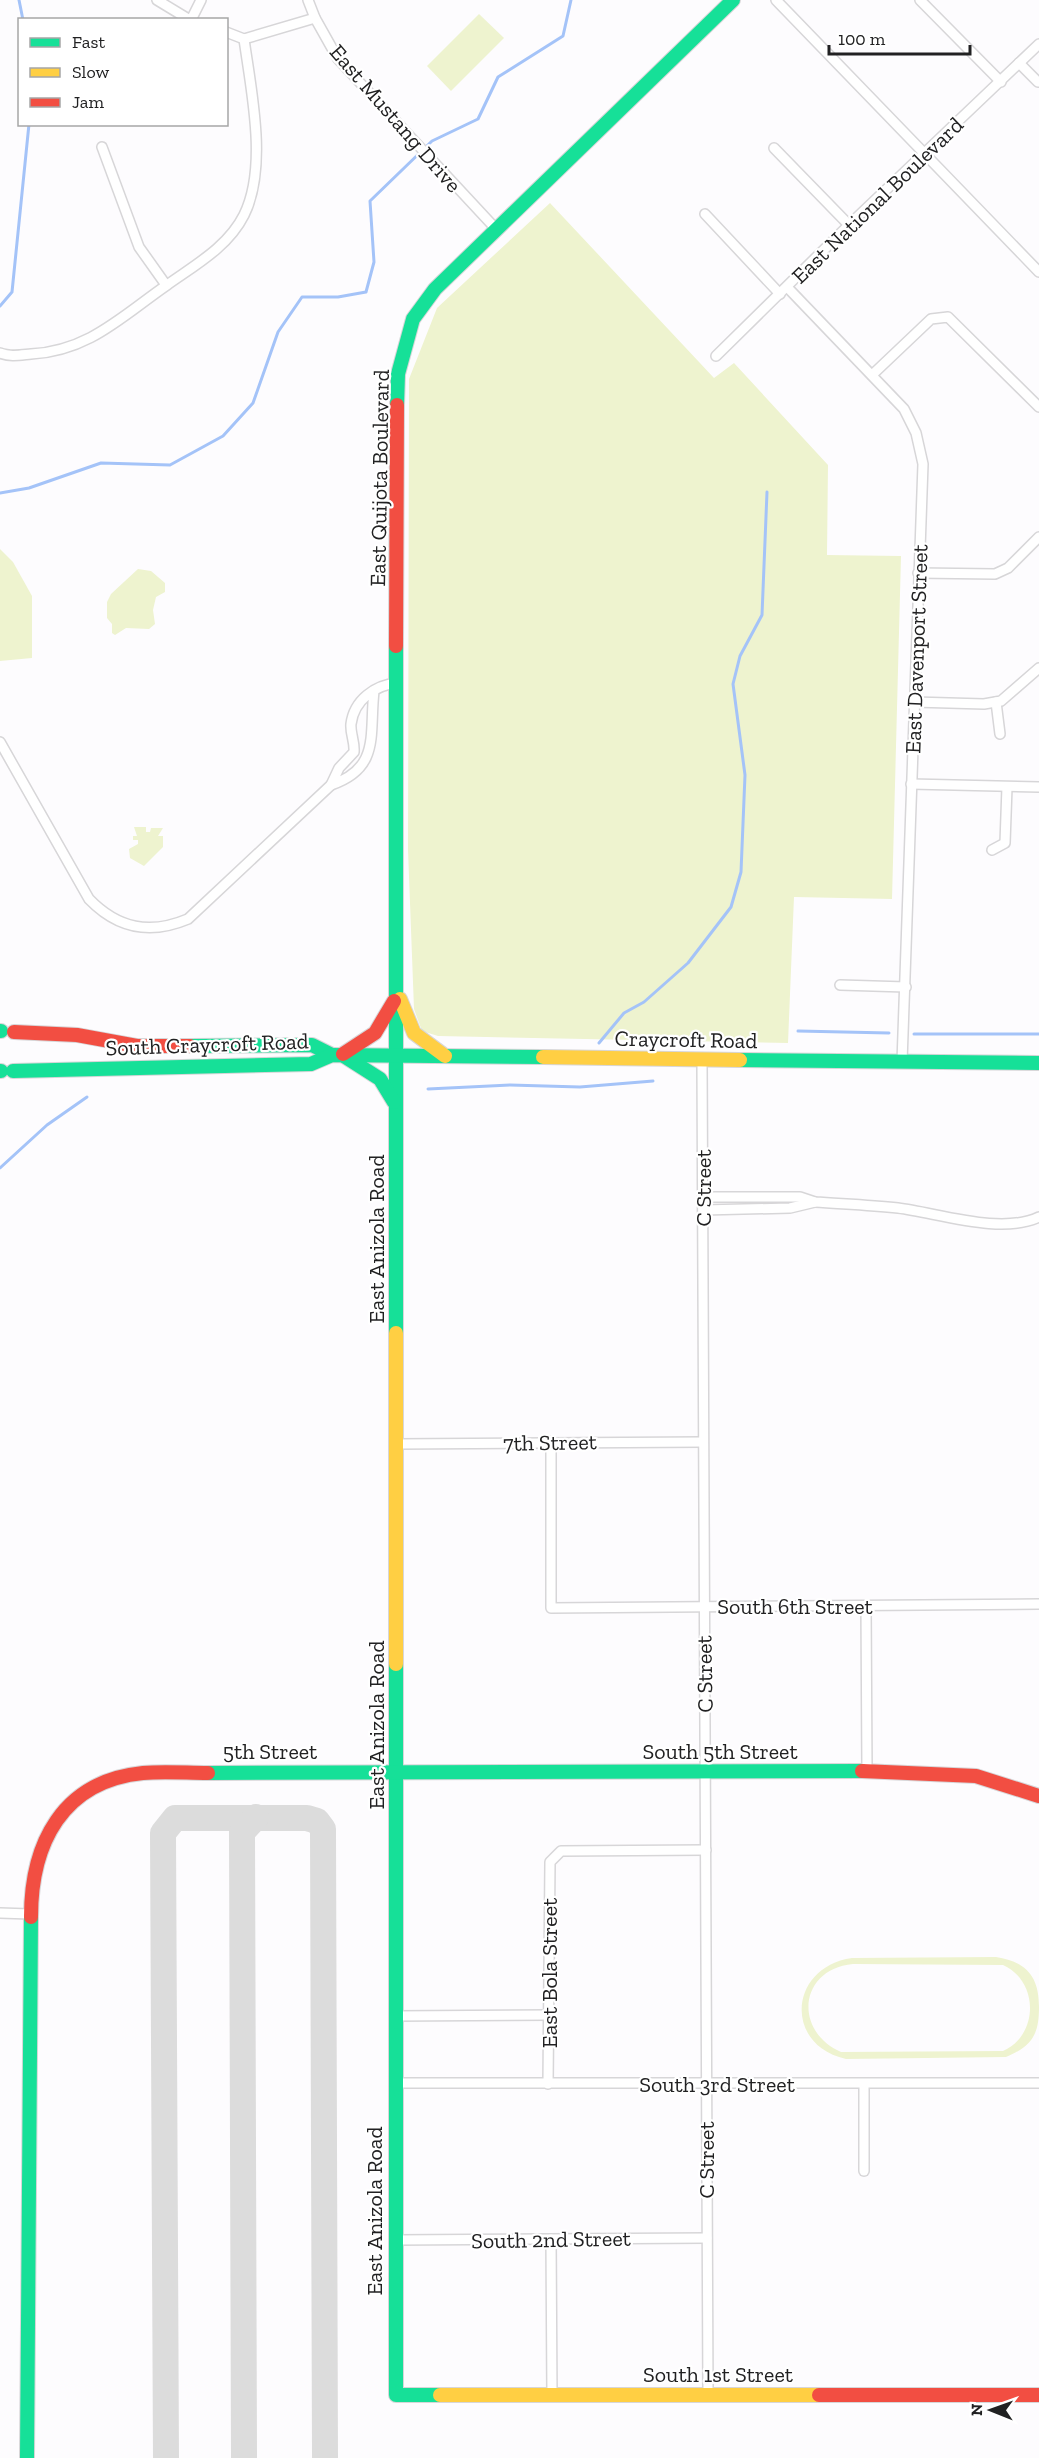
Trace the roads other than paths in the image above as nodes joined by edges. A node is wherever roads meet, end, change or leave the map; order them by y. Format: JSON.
{"nodes":[{"id":1,"x":157,"y":0,"type":"edge"},
{"id":2,"x":201,"y":0,"type":"edge"},
{"id":3,"x":308,"y":0,"type":"edge"},
{"id":4,"x":733,"y":0,"type":"edge"},
{"id":5,"x":776,"y":0,"type":"edge"},
{"id":6,"x":920,"y":0,"type":"edge"},
{"id":7,"x":188,"y":18,"type":"edge"},
{"id":8,"x":192,"y":18,"type":"edge"},
{"id":9,"x":315,"y":18,"type":"junction"},
{"id":10,"x":228,"y":33,"type":"edge"},
{"id":11,"x":244,"y":39,"type":"junction"},
{"id":12,"x":1039,"y":44,"type":"edge"},
{"id":13,"x":1019,"y":63,"type":"junction"},
{"id":14,"x":1001,"y":82,"type":"junction"},
{"id":15,"x":1038,"y":82,"type":"edge"},
{"id":16,"x":102,"y":147,"type":"dead end"},
{"id":17,"x":774,"y":148,"type":"dead end"},
{"id":18,"x":924,"y":154,"type":"junction"},
{"id":19,"x":705,"y":214,"type":"dead end"},
{"id":20,"x":849,"y":225,"type":"junction"},
{"id":21,"x":496,"y":229,"type":"junction"},
{"id":22,"x":1039,"y":272,"type":"edge"},
{"id":23,"x":166,"y":285,"type":"junction"},
{"id":24,"x":784,"y":290,"type":"junction"},
{"id":25,"x":0,"y":353,"type":"edge"},
{"id":26,"x":716,"y":356,"type":"dead end"},
{"id":27,"x":872,"y":375,"type":"junction"},
{"id":28,"x":1039,"y":407,"type":"edge"},
{"id":29,"x":1039,"y":537,"type":"edge"},
{"id":30,"x":918,"y":573,"type":"junction"},
{"id":31,"x":1039,"y":668,"type":"edge"},
{"id":32,"x":397,"y":683,"type":"junction"},
{"id":33,"x":374,"y":691,"type":"junction"},
{"id":34,"x":914,"y":702,"type":"junction"},
{"id":35,"x":996,"y":702,"type":"junction"},
{"id":36,"x":1000,"y":734,"type":"dead end"},
{"id":37,"x":0,"y":742,"type":"edge"},
{"id":38,"x":911,"y":784,"type":"junction"},
{"id":39,"x":332,"y":785,"type":"junction"},
{"id":40,"x":1007,"y":787,"type":"junction"},
{"id":41,"x":1039,"y":787,"type":"edge"},
{"id":42,"x":992,"y":850,"type":"dead end"},
{"id":43,"x":840,"y":985,"type":"dead end"},
{"id":44,"x":906,"y":987,"type":"junction"},
{"id":45,"x":397,"y":993,"type":"junction"},
{"id":46,"x":5,"y":1032,"type":"edge"},
{"id":47,"x":337,"y":1055,"type":"junction"},
{"id":48,"x":397,"y":1056,"type":"junction"},
{"id":49,"x":445,"y":1056,"type":"junction"},
{"id":50,"x":702,"y":1061,"type":"junction"},
{"id":51,"x":902,"y":1062,"type":"junction"},
{"id":52,"x":1039,"y":1063,"type":"edge"},
{"id":53,"x":5,"y":1071,"type":"edge"},
{"id":54,"x":397,"y":1113,"type":"junction"},
{"id":55,"x":703,"y":1197,"type":"junction"},
{"id":56,"x":815,"y":1202,"type":"junction"},
{"id":57,"x":703,"y":1210,"type":"junction"},
{"id":58,"x":1039,"y":1217,"type":"edge"},
{"id":59,"x":551,"y":1441,"type":"junction"},
{"id":60,"x":703,"y":1442,"type":"junction"},
{"id":61,"x":397,"y":1443,"type":"junction"},
{"id":62,"x":1039,"y":1604,"type":"edge"},
{"id":63,"x":703,"y":1605,"type":"junction"},
{"id":64,"x":866,"y":1606,"type":"junction"},
{"id":65,"x":705,"y":1771,"type":"junction"},
{"id":66,"x":867,"y":1771,"type":"junction"},
{"id":67,"x":397,"y":1773,"type":"junction"},
{"id":68,"x":1039,"y":1796,"type":"edge"},
{"id":69,"x":706,"y":1850,"type":"junction"},
{"id":70,"x":0,"y":1913,"type":"edge"},
{"id":71,"x":30,"y":1914,"type":"junction"},
{"id":72,"x":550,"y":2015,"type":"junction"},
{"id":73,"x":395,"y":2016,"type":"junction"},
{"id":74,"x":394,"y":2083,"type":"junction"},
{"id":75,"x":1039,"y":2083,"type":"edge"},
{"id":76,"x":706,"y":2084,"type":"junction"},
{"id":77,"x":864,"y":2084,"type":"junction"},
{"id":78,"x":548,"y":2085,"type":"junction"},
{"id":79,"x":864,"y":2171,"type":"dead end"},
{"id":80,"x":707,"y":2238,"type":"junction"},
{"id":81,"x":551,"y":2239,"type":"junction"},
{"id":82,"x":395,"y":2240,"type":"junction"},
{"id":83,"x":396,"y":2395,"type":"joint"},
{"id":84,"x":1039,"y":2395,"type":"edge"},
{"id":85,"x":552,"y":2396,"type":"junction"},
{"id":86,"x":708,"y":2396,"type":"junction"},
{"id":87,"x":27,"y":2458,"type":"edge"}],
"edges":[{"from":1,"to":7,"type":"street"},
{"from":2,"to":8,"type":"street"},
{"from":3,"to":9,"type":"street","name":"East Mustang Drive"},
{"from":4,"to":21,"type":"street","name":"East Quijota Boulevard"},
{"from":5,"to":18,"type":"street"},
{"from":6,"to":14,"type":"street"},
{"from":9,"to":11,"type":"street"},
{"from":9,"to":21,"type":"street","name":"East Mustang Drive"},
{"from":10,"to":11,"type":"street"},
{"from":11,"to":23,"type":"street"},
{"from":12,"to":13,"type":"street","name":"East National Boulevard"},
{"from":13,"to":14,"type":"street","name":"East National Boulevard"},
{"from":13,"to":15,"type":"street"},
{"from":14,"to":18,"type":"street","name":"East National Boulevard"},
{"from":16,"to":23,"type":"street"},
{"from":17,"to":20,"type":"street"},
{"from":18,"to":20,"type":"street","name":"East National Boulevard"},
{"from":18,"to":22,"type":"street"},
{"from":19,"to":24,"type":"street","name":"East Davenport Street"},
{"from":20,"to":24,"type":"street","name":"East National Boulevard"},
{"from":21,"to":32,"type":"street","name":"East Quijota Boulevard"},
{"from":23,"to":25,"type":"street"},
{"from":24,"to":26,"type":"street","name":"East National Boulevard"},
{"from":24,"to":27,"type":"street","name":"East Davenport Street"},
{"from":27,"to":28,"type":"street"},
{"from":27,"to":30,"type":"street","name":"East Davenport Street"},
{"from":29,"to":30,"type":"street"},
{"from":30,"to":34,"type":"street","name":"East Davenport Street"},
{"from":31,"to":35,"type":"street"},
{"from":32,"to":33,"type":"street"},
{"from":32,"to":45,"type":"street","name":"East Quijota Boulevard"},
{"from":33,"to":39,"type":"street"},
{"from":33,"to":39,"type":"street"},
{"from":34,"to":35,"type":"street"},
{"from":34,"to":38,"type":"street","name":"East Davenport Street"},
{"from":35,"to":36,"type":"street"},
{"from":37,"to":39,"type":"street"},
{"from":38,"to":40,"type":"street"},
{"from":38,"to":44,"type":"street","name":"East Davenport Street"},
{"from":40,"to":41,"type":"street"},
{"from":40,"to":42,"type":"street"},
{"from":43,"to":44,"type":"street"},
{"from":44,"to":51,"type":"street","name":"East Davenport Street"},
{"from":45,"to":47,"type":"street"},
{"from":45,"to":48,"type":"street","name":"East Quijota Boulevard"},
{"from":45,"to":49,"type":"street"},
{"from":46,"to":47,"type":"street","name":"South Craycroft Road"},
{"from":47,"to":48,"type":"street","name":"Craycroft Road"},
{"from":47,"to":53,"type":"street","name":"South Craycroft Road"},
{"from":47,"to":54,"type":"street"},
{"from":48,"to":49,"type":"street","name":"Craycroft Road"},
{"from":48,"to":54,"type":"street","name":"East Anizola Road"},
{"from":49,"to":50,"type":"street","name":"Craycroft Road"},
{"from":50,"to":51,"type":"street","name":"Craycroft Road"},
{"from":50,"to":55,"type":"street","name":"C Street"},
{"from":51,"to":52,"type":"street","name":"Craycroft Road"},
{"from":54,"to":61,"type":"street","name":"East Anizola Road"},
{"from":55,"to":56,"type":"street"},
{"from":55,"to":57,"type":"street","name":"C Street"},
{"from":56,"to":57,"type":"street"},
{"from":56,"to":58,"type":"street"},
{"from":57,"to":60,"type":"street","name":"C Street"},
{"from":59,"to":60,"type":"street","name":"7th Street"},
{"from":59,"to":61,"type":"street","name":"7th Street"},
{"from":59,"to":63,"type":"street","name":"South 6th Street"},
{"from":60,"to":63,"type":"street","name":"C Street"},
{"from":61,"to":67,"type":"street","name":"East Anizola Road"},
{"from":62,"to":64,"type":"street","name":"South 6th Street"},
{"from":63,"to":64,"type":"street","name":"South 6th Street"},
{"from":63,"to":65,"type":"street","name":"C Street"},
{"from":64,"to":66,"type":"street"},
{"from":65,"to":66,"type":"street","name":"South 5th Street"},
{"from":65,"to":67,"type":"street","name":"South 5th Street"},
{"from":65,"to":69,"type":"street","name":"C Street"},
{"from":66,"to":68,"type":"street","name":"South 5th Street"},
{"from":67,"to":71,"type":"street","name":"5th Street"},
{"from":67,"to":73,"type":"street","name":"East Anizola Road"},
{"from":69,"to":72,"type":"street","name":"East Bola Street"},
{"from":69,"to":76,"type":"street","name":"C Street"},
{"from":70,"to":71,"type":"street"},
{"from":71,"to":87,"type":"street","name":"5th Street"},
{"from":72,"to":73,"type":"street"},
{"from":72,"to":78,"type":"street","name":"East Bola Street"},
{"from":73,"to":74,"type":"street","name":"East Anizola Road"},
{"from":74,"to":78,"type":"street","name":"South 3rd Street"},
{"from":74,"to":82,"type":"street","name":"East Anizola Road"},
{"from":75,"to":77,"type":"street","name":"South 3rd Street"},
{"from":76,"to":77,"type":"street","name":"South 3rd Street"},
{"from":76,"to":78,"type":"street","name":"South 3rd Street"},
{"from":76,"to":80,"type":"street","name":"C Street"},
{"from":77,"to":79,"type":"street"},
{"from":80,"to":81,"type":"street","name":"South 2nd Street"},
{"from":80,"to":86,"type":"street","name":"C Street"},
{"from":81,"to":82,"type":"street","name":"South 2nd Street"},
{"from":81,"to":85,"type":"street"},
{"from":82,"to":83,"type":"street","name":"East Anizola Road"},
{"from":83,"to":85,"type":"street","name":"South 1st Street"},
{"from":84,"to":86,"type":"street","name":"South 1st Street"},
{"from":85,"to":86,"type":"street","name":"South 1st Street"}]}
